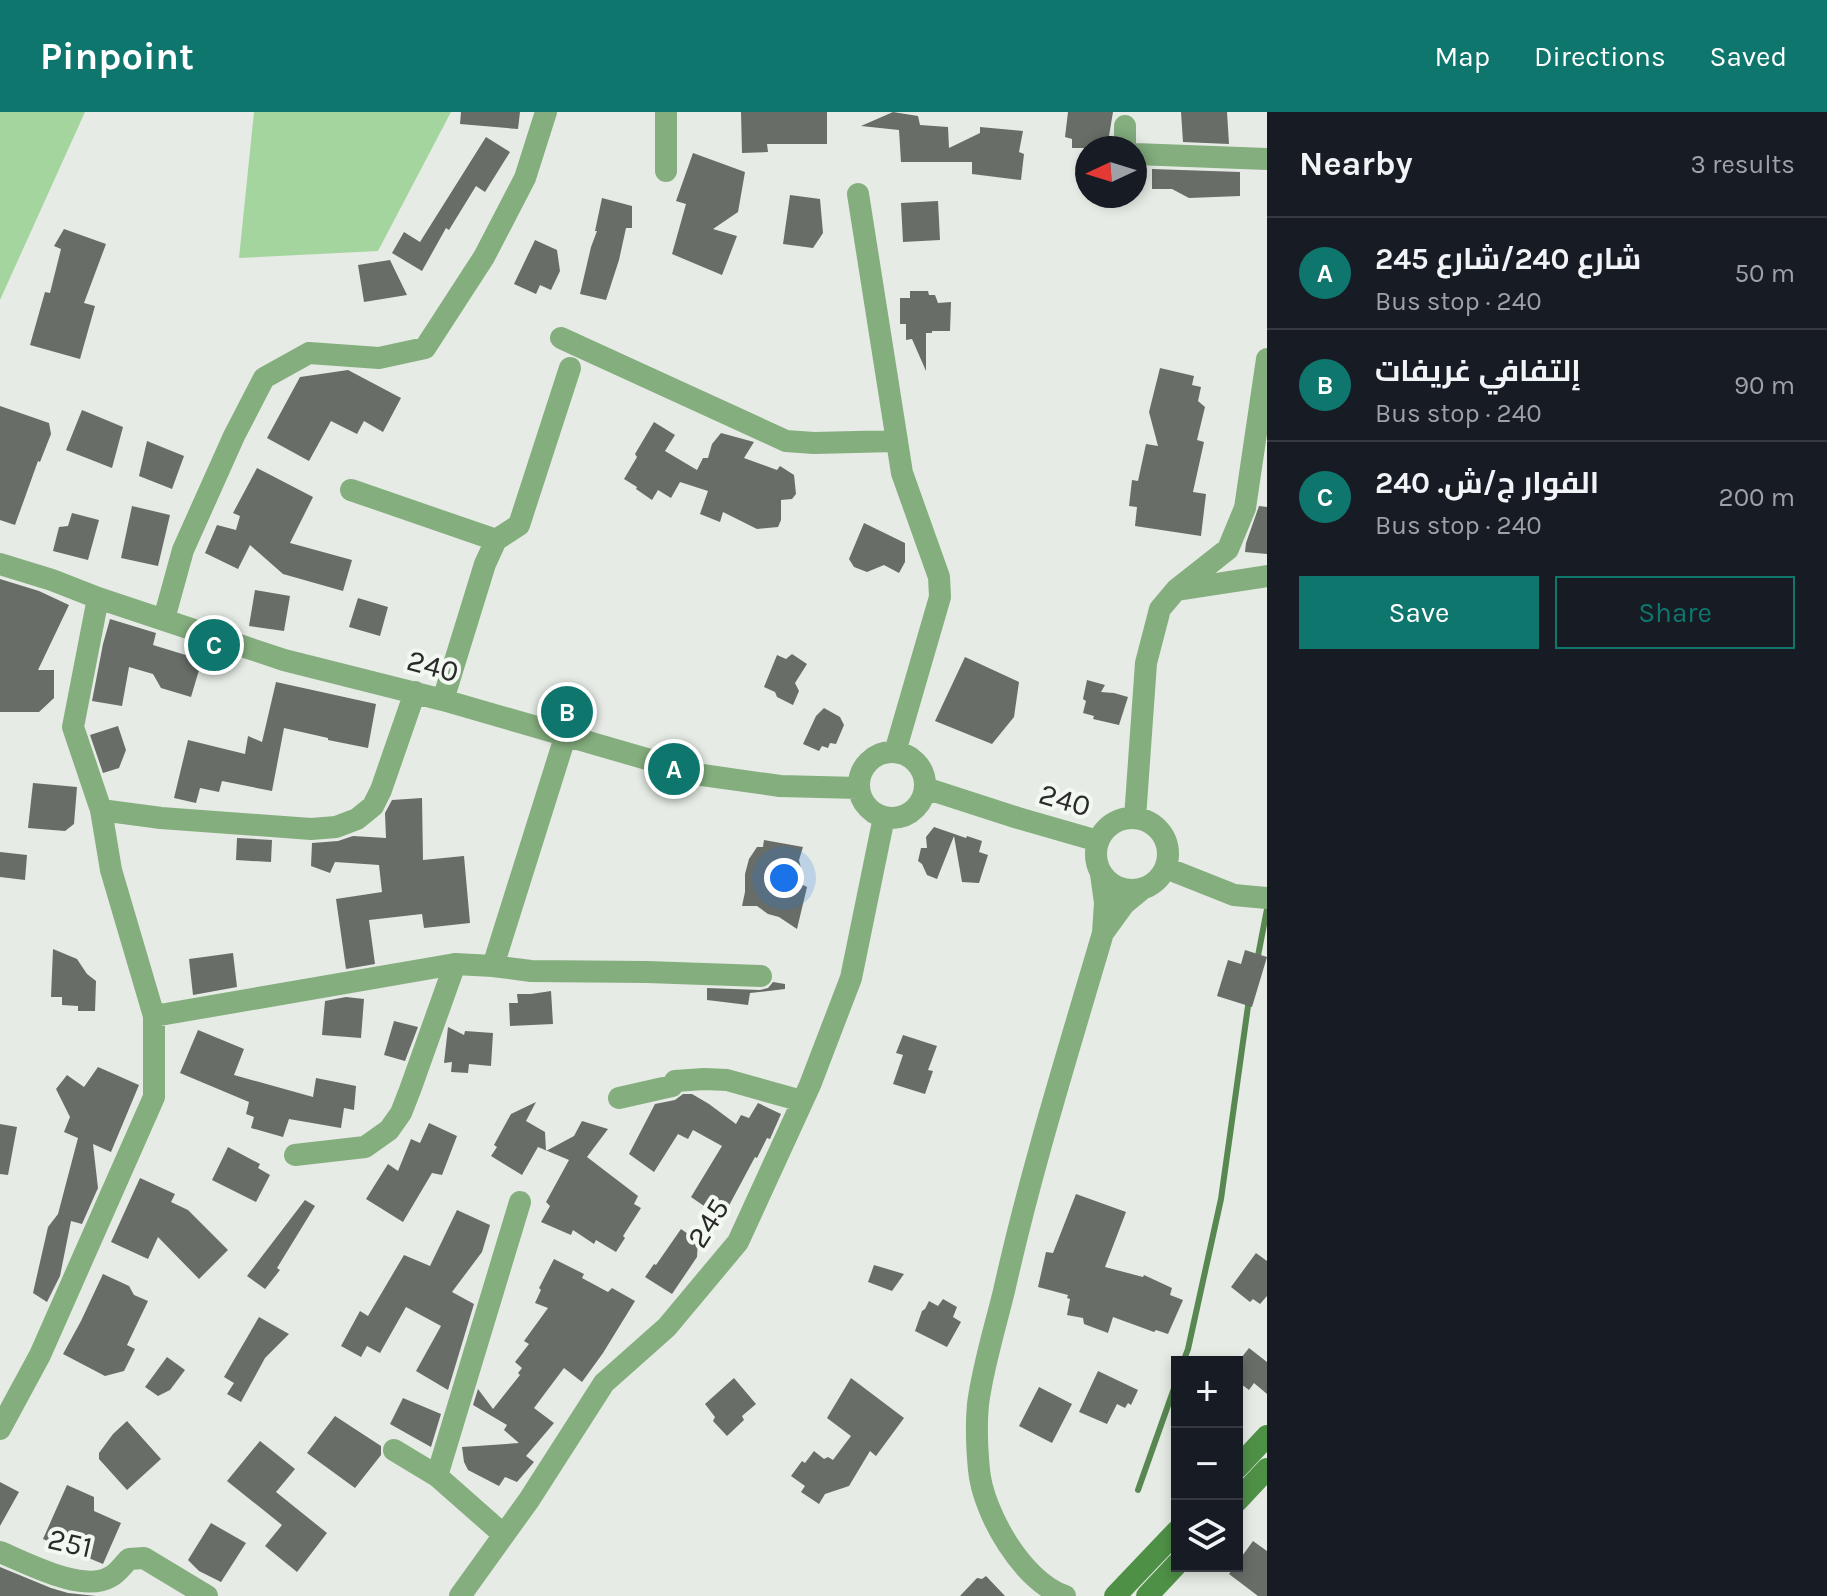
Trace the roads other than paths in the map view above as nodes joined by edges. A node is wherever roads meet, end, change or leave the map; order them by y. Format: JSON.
{"nodes":[{"id":1,"x":546,"y":112,"type":"edge"},
{"id":2,"x":666,"y":112,"type":"edge"},
{"id":3,"x":1147,"y":154,"type":"edge"},
{"id":4,"x":1267,"y":159,"type":"edge"},
{"id":5,"x":666,"y":171,"type":"dead end"},
{"id":6,"x":858,"y":194,"type":"dead end"},
{"id":7,"x":561,"y":338,"type":"dead end"},
{"id":8,"x":1267,"y":359,"type":"edge"},
{"id":9,"x":570,"y":368,"type":"dead end"},
{"id":10,"x":897,"y":441,"type":"junction"},
{"id":11,"x":351,"y":490,"type":"dead end"},
{"id":12,"x":496,"y":540,"type":"junction"},
{"id":13,"x":0,"y":564,"type":"edge"},
{"id":14,"x":1267,"y":576,"type":"edge"},
{"id":15,"x":1176,"y":590,"type":"junction"},
{"id":16,"x":98,"y":598,"type":"junction"},
{"id":17,"x":164,"y":619,"type":"junction"},
{"id":18,"x":415,"y":692,"type":"junction"},
{"id":19,"x":443,"y":700,"type":"junction"},
{"id":20,"x":566,"y":734,"type":"junction"},
{"id":21,"x":895,"y":752,"type":"junction"},
{"id":22,"x":858,"y":788,"type":"junction"},
{"id":23,"x":925,"y":788,"type":"junction"},
{"id":24,"x":101,"y":810,"type":"junction"},
{"id":25,"x":884,"y":817,"type":"junction"},
{"id":26,"x":1135,"y":818,"type":"junction"},
{"id":27,"x":1098,"y":841,"type":"junction"},
{"id":28,"x":1166,"y":868,"type":"junction"},
{"id":29,"x":1101,"y":874,"type":"junction"},
{"id":30,"x":1141,"y":890,"type":"junction"},
{"id":31,"x":1267,"y":898,"type":"edge"},
{"id":32,"x":1103,"y":933,"type":"junction"},
{"id":33,"x":455,"y":964,"type":"junction"},
{"id":34,"x":493,"y":966,"type":"junction"},
{"id":35,"x":761,"y":976,"type":"dead end"},
{"id":36,"x":154,"y":1016,"type":"junction"},
{"id":37,"x":619,"y":1098,"type":"dead end"},
{"id":38,"x":802,"y":1101,"type":"junction"},
{"id":39,"x":295,"y":1155,"type":"dead end"},
{"id":40,"x":520,"y":1202,"type":"dead end"},
{"id":41,"x":0,"y":1429,"type":"edge"},
{"id":42,"x":1267,"y":1436,"type":"edge"},
{"id":43,"x":394,"y":1450,"type":"dead end"},
{"id":44,"x":1243,"y":1462,"type":"edge"},
{"id":45,"x":1267,"y":1469,"type":"edge"},
{"id":46,"x":437,"y":1476,"type":"junction"},
{"id":47,"x":1238,"y":1500,"type":"edge"},
{"id":48,"x":504,"y":1535,"type":"junction"},
{"id":49,"x":1171,"y":1537,"type":"edge"},
{"id":50,"x":0,"y":1552,"type":"edge"},
{"id":51,"x":1171,"y":1570,"type":"edge"},
{"id":52,"x":1046,"y":1590,"type":"edge"},
{"id":53,"x":207,"y":1596,"type":"edge"},
{"id":54,"x":460,"y":1596,"type":"edge"},
{"id":55,"x":1065,"y":1596,"type":"edge"},
{"id":56,"x":1115,"y":1596,"type":"edge"},
{"id":57,"x":1147,"y":1596,"type":"edge"}],
"edges":[{"from":1,"to":17,"type":"street"},
{"from":2,"to":5,"type":"street"},
{"from":3,"to":4,"type":"street"},
{"from":6,"to":10,"type":"street"},
{"from":7,"to":10,"type":"street"},
{"from":8,"to":15,"type":"street"},
{"from":9,"to":12,"type":"street"},
{"from":10,"to":21,"type":"street"},
{"from":11,"to":12,"type":"street"},
{"from":12,"to":19,"type":"street"},
{"from":13,"to":16,"type":"street","name":"240"},
{"from":14,"to":15,"type":"street"},
{"from":15,"to":26,"type":"street"},
{"from":16,"to":17,"type":"street","name":"240"},
{"from":16,"to":24,"type":"street"},
{"from":17,"to":18,"type":"street","name":"240"},
{"from":18,"to":19,"type":"street","name":"240"},
{"from":18,"to":24,"type":"street"},
{"from":19,"to":20,"type":"street","name":"240"},
{"from":20,"to":22,"type":"street","name":"240"},
{"from":20,"to":34,"type":"street"},
{"from":21,"to":22,"type":"street"},
{"from":21,"to":23,"type":"street"},
{"from":22,"to":25,"type":"street"},
{"from":23,"to":25,"type":"street"},
{"from":23,"to":27,"type":"street","name":"240"},
{"from":24,"to":36,"type":"street"},
{"from":25,"to":38,"type":"street","name":"245"},
{"from":26,"to":27,"type":"street"},
{"from":26,"to":28,"type":"street"},
{"from":27,"to":29,"type":"street"},
{"from":28,"to":30,"type":"street"},
{"from":28,"to":31,"type":"street"},
{"from":29,"to":30,"type":"street"},
{"from":29,"to":32,"type":"street"},
{"from":30,"to":32,"type":"street"},
{"from":32,"to":52,"type":"street"},
{"from":33,"to":34,"type":"street"},
{"from":33,"to":36,"type":"street"},
{"from":33,"to":39,"type":"street"},
{"from":34,"to":35,"type":"street"},
{"from":36,"to":41,"type":"street"},
{"from":37,"to":38,"type":"street"},
{"from":38,"to":48,"type":"street","name":"245"},
{"from":40,"to":46,"type":"street"},
{"from":42,"to":44,"type":"main road"},
{"from":43,"to":46,"type":"street"},
{"from":45,"to":47,"type":"main road"},
{"from":46,"to":48,"type":"street"},
{"from":48,"to":54,"type":"street","name":"245"},
{"from":49,"to":56,"type":"main road"},
{"from":50,"to":53,"type":"street","name":"251"},
{"from":51,"to":57,"type":"main road"},
{"from":52,"to":55,"type":"street"}]}
